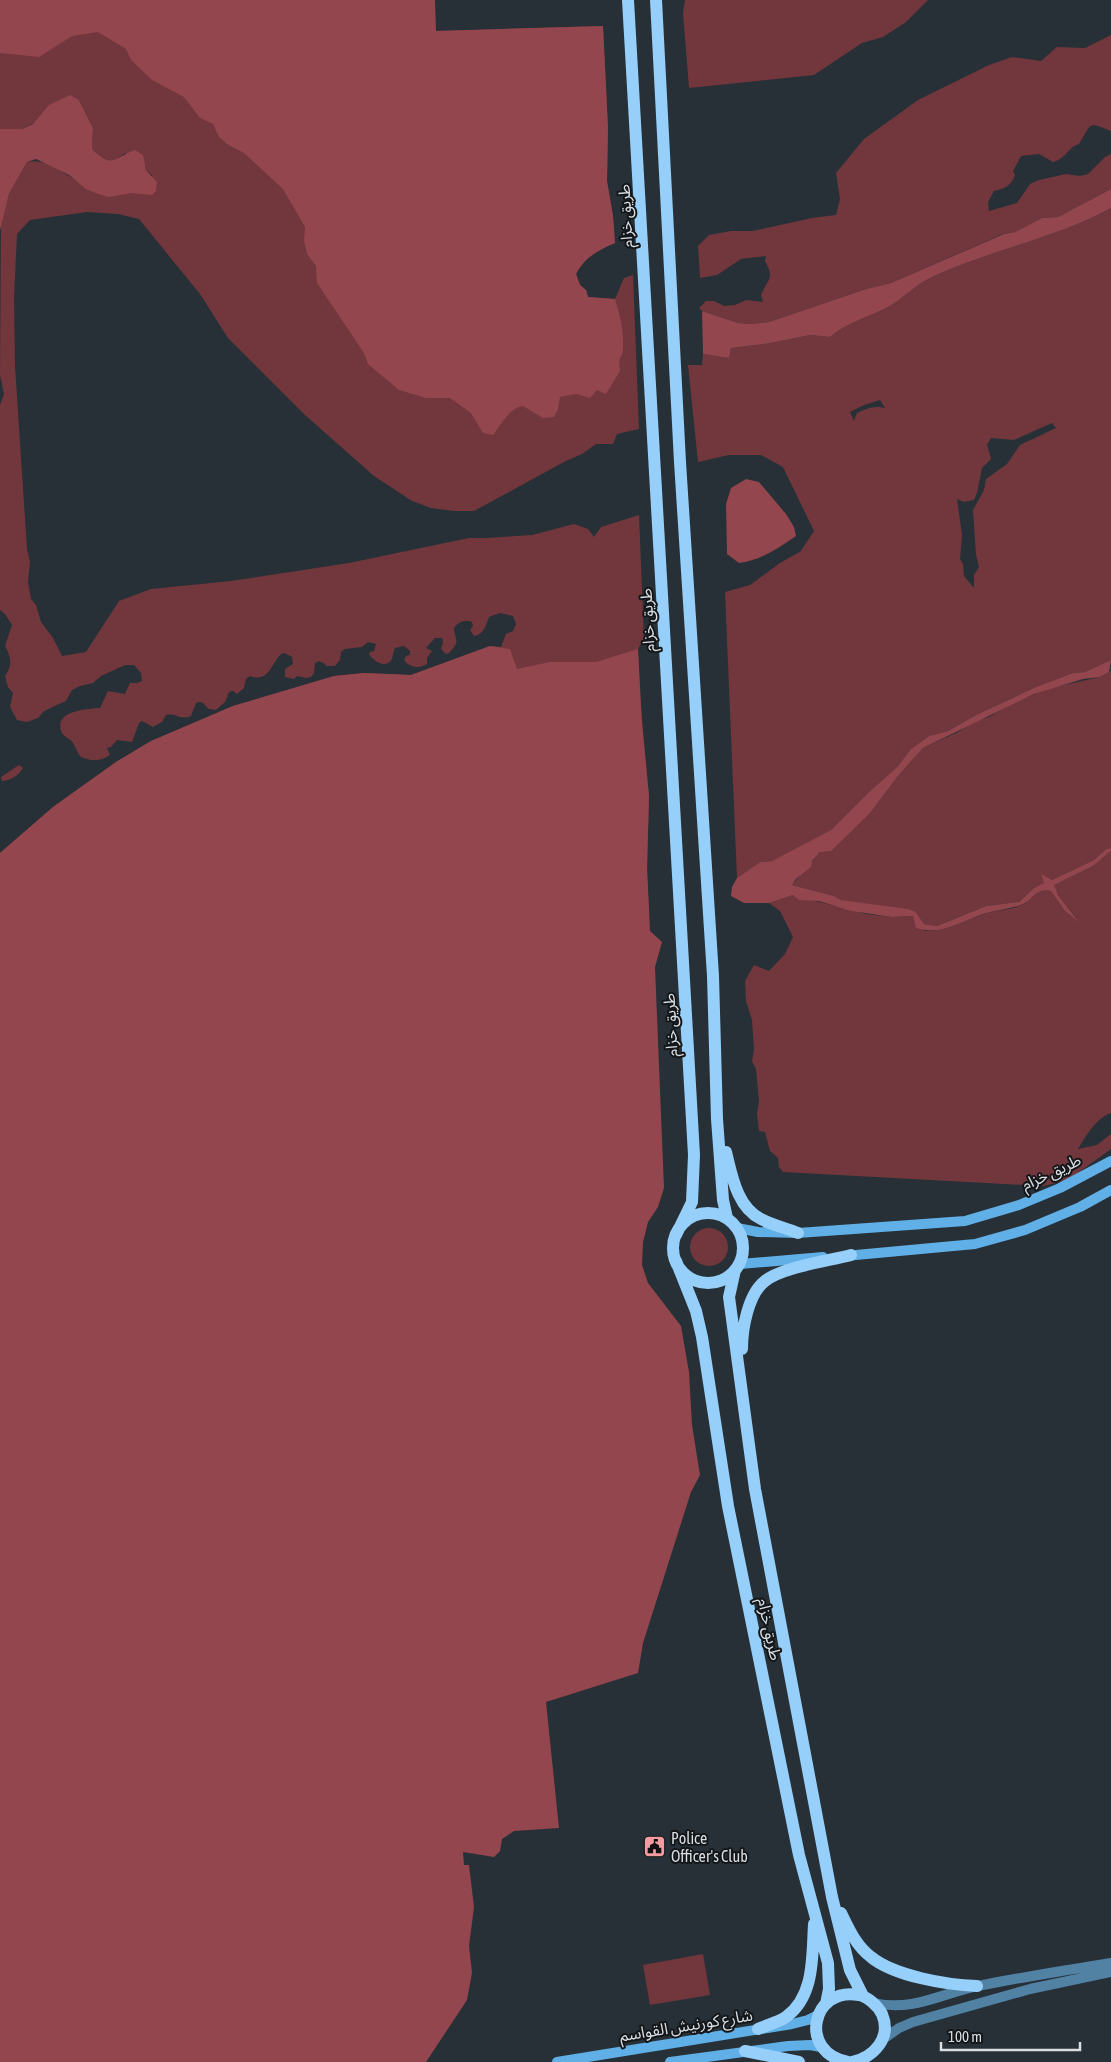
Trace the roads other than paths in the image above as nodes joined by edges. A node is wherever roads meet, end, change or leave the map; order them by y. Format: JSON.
{"nodes":[{"id":1,"x":628,"y":0,"type":"edge"},
{"id":2,"x":656,"y":0,"type":"edge"},
{"id":3,"x":717,"y":1119,"type":"junction"},
{"id":4,"x":1111,"y":1161,"type":"edge"},
{"id":5,"x":1111,"y":1190,"type":"edge"},
{"id":6,"x":727,"y":1218,"type":"junction"},
{"id":7,"x":737,"y":1228,"type":"junction"},
{"id":8,"x":798,"y":1233,"type":"junction"},
{"id":9,"x":676,"y":1235,"type":"junction"},
{"id":10,"x":851,"y":1255,"type":"junction"},
{"id":11,"x":676,"y":1261,"type":"junction"},
{"id":12,"x":737,"y":1267,"type":"junction"},
{"id":13,"x":742,"y":1397,"type":"junction"},
{"id":14,"x":832,"y":1897,"type":"junction"},
{"id":15,"x":814,"y":1911,"type":"junction"},
{"id":16,"x":1111,"y":1963,"type":"edge"},
{"id":17,"x":1111,"y":1972,"type":"edge"},
{"id":18,"x":977,"y":1986,"type":"junction"},
{"id":19,"x":863,"y":1996,"type":"junction"},
{"id":20,"x":874,"y":2003,"type":"junction"},
{"id":21,"x":826,"y":2004,"type":"junction"},
{"id":22,"x":818,"y":2015,"type":"junction"},
{"id":23,"x":758,"y":2029,"type":"junction"},
{"id":24,"x":882,"y":2040,"type":"junction"},
{"id":25,"x":821,"y":2047,"type":"junction"},
{"id":26,"x":745,"y":2051,"type":"junction"},
{"id":27,"x":874,"y":2057,"type":"edge"},
{"id":28,"x":841,"y":2061,"type":"edge"},
{"id":29,"x":557,"y":2062,"type":"edge"},
{"id":30,"x":670,"y":2062,"type":"edge"},
{"id":31,"x":799,"y":2062,"type":"edge"},
{"id":32,"x":852,"y":2062,"type":"edge"}],
"edges":[{"from":1,"to":9,"type":"main road","name":"طريق خزام"},
{"from":2,"to":3,"type":"main road"},
{"from":3,"to":6,"type":"main road"},
{"from":3,"to":8,"type":"main road"},
{"from":4,"to":8,"type":"main road","name":"طريق خزام"},
{"from":5,"to":10,"type":"main road"},
{"from":6,"to":7,"type":"main road"},
{"from":6,"to":9,"type":"main road"},
{"from":7,"to":8,"type":"main road","name":"طريق خزام"},
{"from":7,"to":12,"type":"main road"},
{"from":9,"to":11,"type":"main road"},
{"from":10,"to":12,"type":"main road"},
{"from":10,"to":13,"type":"main road"},
{"from":11,"to":12,"type":"main road"},
{"from":11,"to":15,"type":"main road","name":"طريق خزام"},
{"from":12,"to":13,"type":"main road","name":"طريق خزام"},
{"from":13,"to":14,"type":"main road","name":"طريق خزام"},
{"from":14,"to":18,"type":"main road"},
{"from":14,"to":19,"type":"main road","name":"طريق خزام"},
{"from":15,"to":21,"type":"main road","name":"طريق خزام"},
{"from":15,"to":23,"type":"main road"},
{"from":16,"to":18,"type":"street"},
{"from":17,"to":24,"type":"street"},
{"from":18,"to":20,"type":"street"},
{"from":19,"to":20,"type":"main road"},
{"from":19,"to":21,"type":"main road"},
{"from":20,"to":24,"type":"main road"},
{"from":21,"to":22,"type":"main road"},
{"from":22,"to":23,"type":"main road","name":"شارع كورنيش القواسم"},
{"from":22,"to":25,"type":"main road"},
{"from":23,"to":29,"type":"main road","name":"شارع كورنيش القواسم"},
{"from":24,"to":27,"type":"main road"},
{"from":25,"to":26,"type":"main road"},
{"from":25,"to":28,"type":"main road"},
{"from":26,"to":30,"type":"main road"},
{"from":26,"to":31,"type":"main road"},
{"from":27,"to":32,"type":"main road"}]}
